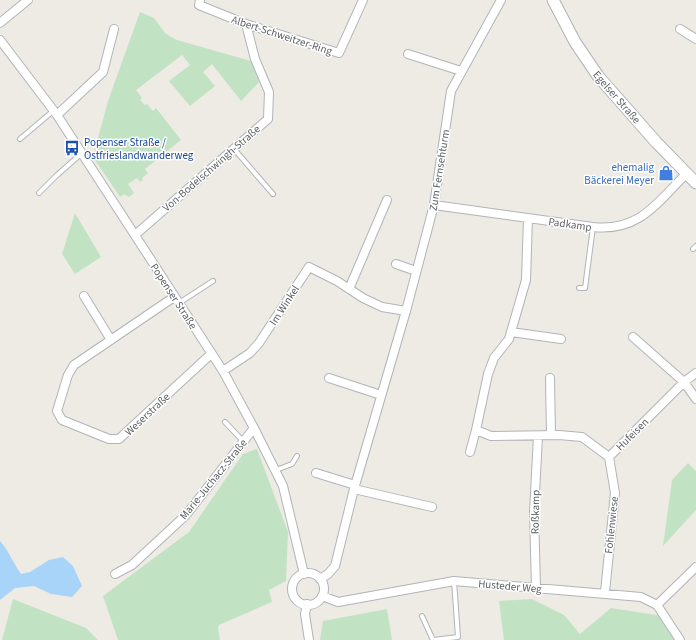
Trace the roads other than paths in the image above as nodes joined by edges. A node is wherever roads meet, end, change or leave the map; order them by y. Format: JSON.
{"nodes":[{"id":1,"x":28,"y":0,"type":"edge"},
{"id":2,"x":200,"y":0,"type":"edge"},
{"id":3,"x":363,"y":0,"type":"edge"},
{"id":4,"x":501,"y":0,"type":"edge"},
{"id":5,"x":553,"y":0,"type":"edge"},
{"id":6,"x":0,"y":23,"type":"edge"},
{"id":7,"x":246,"y":24,"type":"junction"},
{"id":8,"x":114,"y":29,"type":"dead end"},
{"id":9,"x":680,"y":29,"type":"dead end"},
{"id":10,"x":696,"y":39,"type":"edge"},
{"id":11,"x":0,"y":40,"type":"edge"},
{"id":12,"x":408,"y":54,"type":"dead end"},
{"id":13,"x":461,"y":71,"type":"junction"},
{"id":14,"x":55,"y":112,"type":"junction"},
{"id":15,"x":20,"y":139,"type":"dead end"},
{"id":16,"x":234,"y":149,"type":"junction"},
{"id":17,"x":82,"y":153,"type":"junction"},
{"id":18,"x":686,"y":174,"type":"junction"},
{"id":19,"x":696,"y":183,"type":"edge"},
{"id":20,"x":39,"y":193,"type":"dead end"},
{"id":21,"x":273,"y":194,"type":"dead end"},
{"id":22,"x":387,"y":200,"type":"dead end"},
{"id":23,"x":434,"y":205,"type":"junction"},
{"id":24,"x":528,"y":218,"type":"junction"},
{"id":25,"x":593,"y":227,"type":"junction"},
{"id":26,"x":135,"y":235,"type":"junction"},
{"id":27,"x":396,"y":264,"type":"dead end"},
{"id":28,"x":416,"y":271,"type":"junction"},
{"id":29,"x":213,"y":281,"type":"dead end"},
{"id":30,"x":579,"y":288,"type":"dead end"},
{"id":31,"x":349,"y":289,"type":"junction"},
{"id":32,"x":84,"y":296,"type":"dead end"},
{"id":33,"x":176,"y":300,"type":"junction"},
{"id":34,"x":406,"y":311,"type":"junction"},
{"id":35,"x":511,"y":332,"type":"junction"},
{"id":36,"x":633,"y":337,"type":"dead end"},
{"id":37,"x":561,"y":339,"type":"dead end"},
{"id":38,"x":111,"y":340,"type":"junction"},
{"id":39,"x":211,"y":354,"type":"junction"},
{"id":40,"x":223,"y":371,"type":"junction"},
{"id":41,"x":696,"y":373,"type":"edge"},
{"id":42,"x":329,"y":378,"type":"dead end"},
{"id":43,"x":550,"y":378,"type":"dead end"},
{"id":44,"x":684,"y":382,"type":"junction"},
{"id":45,"x":381,"y":395,"type":"junction"},
{"id":46,"x":696,"y":399,"type":"edge"},
{"id":47,"x":225,"y":422,"type":"dead end"},
{"id":48,"x":254,"y":428,"type":"junction"},
{"id":49,"x":476,"y":430,"type":"junction"},
{"id":50,"x":551,"y":435,"type":"junction"},
{"id":51,"x":538,"y":436,"type":"junction"},
{"id":52,"x":243,"y":442,"type":"junction"},
{"id":53,"x":470,"y":452,"type":"dead end"},
{"id":54,"x":298,"y":456,"type":"dead end"},
{"id":55,"x":609,"y":458,"type":"junction"},
{"id":56,"x":275,"y":471,"type":"junction"},
{"id":57,"x":316,"y":472,"type":"dead end"},
{"id":58,"x":355,"y":487,"type":"junction"},
{"id":59,"x":432,"y":507,"type":"dead end"},
{"id":60,"x":696,"y":567,"type":"edge"},
{"id":61,"x":115,"y":574,"type":"dead end"},
{"id":62,"x":304,"y":574,"type":"junction"},
{"id":63,"x":320,"y":579,"type":"junction"},
{"id":64,"x":454,"y":581,"type":"junction"},
{"id":65,"x":536,"y":588,"type":"junction"},
{"id":66,"x":605,"y":592,"type":"junction"},
{"id":67,"x":322,"y":596,"type":"junction"},
{"id":68,"x":307,"y":604,"type":"junction"},
{"id":69,"x":657,"y":606,"type":"junction"},
{"id":70,"x":422,"y":616,"type":"dead end"},
{"id":71,"x":309,"y":640,"type":"edge"},
{"id":72,"x":680,"y":640,"type":"edge"}],
"edges":[{"from":1,"to":6,"type":"street"},
{"from":2,"to":7,"type":"street","name":"Albert-Schweitzer-Ring"},
{"from":3,"to":7,"type":"street","name":"Albert-Schweitzer-Ring"},
{"from":4,"to":13,"type":"street","name":"Zum Fernsehturm"},
{"from":5,"to":18,"type":"main road","name":"Egelser Straße"},
{"from":7,"to":16,"type":"street","name":"Von-Bodelschwingh-Straße"},
{"from":8,"to":14,"type":"street"},
{"from":9,"to":10,"type":"street"},
{"from":11,"to":14,"type":"street","name":"Popenser Straße"},
{"from":12,"to":13,"type":"street"},
{"from":13,"to":23,"type":"street","name":"Zum Fernsehturm"},
{"from":14,"to":15,"type":"lane"},
{"from":14,"to":17,"type":"street","name":"Popenser Straße"},
{"from":16,"to":21,"type":"lane"},
{"from":16,"to":26,"type":"street","name":"Von-Bodelschwingh-Straße"},
{"from":17,"to":20,"type":"lane"},
{"from":17,"to":26,"type":"street","name":"Popenser Straße"},
{"from":18,"to":19,"type":"main road","name":"Egelser Straße"},
{"from":18,"to":25,"type":"street","name":"Padkamp"},
{"from":22,"to":31,"type":"street"},
{"from":23,"to":24,"type":"street","name":"Padkamp"},
{"from":23,"to":28,"type":"street","name":"Zum Fernsehturm"},
{"from":24,"to":25,"type":"street","name":"Padkamp"},
{"from":24,"to":35,"type":"street"},
{"from":25,"to":30,"type":"lane"},
{"from":26,"to":33,"type":"street","name":"Popenser Straße"},
{"from":27,"to":28,"type":"street"},
{"from":28,"to":34,"type":"street","name":"Zum Fernsehturm"},
{"from":29,"to":33,"type":"lane"},
{"from":31,"to":34,"type":"street","name":"Im Winkel"},
{"from":31,"to":40,"type":"street","name":"Im Winkel"},
{"from":32,"to":38,"type":"street"},
{"from":33,"to":38,"type":"street","name":"Weserstraße"},
{"from":33,"to":39,"type":"street","name":"Popenser Straße"},
{"from":34,"to":45,"type":"street","name":"Zum Fernsehturm"},
{"from":35,"to":37,"type":"street"},
{"from":35,"to":49,"type":"street"},
{"from":36,"to":44,"type":"street"},
{"from":38,"to":39,"type":"street","name":"Weserstraße"},
{"from":39,"to":40,"type":"street","name":"Popenser Straße"},
{"from":40,"to":48,"type":"street","name":"Popenser Straße"},
{"from":41,"to":44,"type":"street","name":"Hufeisen"},
{"from":42,"to":45,"type":"street"},
{"from":43,"to":50,"type":"street"},
{"from":44,"to":46,"type":"street"},
{"from":44,"to":55,"type":"street","name":"Hufeisen"},
{"from":45,"to":58,"type":"street","name":"Zum Fernsehturm"},
{"from":47,"to":52,"type":"lane"},
{"from":48,"to":52,"type":"street","name":"Marie-Juchacz-Straße"},
{"from":48,"to":56,"type":"street","name":"Popenser Straße"},
{"from":49,"to":51,"type":"street","name":"Hufeisen"},
{"from":49,"to":53,"type":"street"},
{"from":50,"to":51,"type":"street","name":"Hufeisen"},
{"from":50,"to":55,"type":"street","name":"Hufeisen"},
{"from":51,"to":65,"type":"street","name":"Roßkamp"},
{"from":52,"to":61,"type":"street","name":"Marie-Juchacz-Straße"},
{"from":54,"to":56,"type":"lane"},
{"from":55,"to":66,"type":"street","name":"Fohlenwiese"},
{"from":56,"to":62,"type":"street","name":"Popenser Straße"},
{"from":57,"to":58,"type":"street"},
{"from":58,"to":59,"type":"street"},
{"from":58,"to":63,"type":"street","name":"Zum Fernsehturm"},
{"from":60,"to":69,"type":"street"},
{"from":62,"to":63,"type":"street"},
{"from":62,"to":68,"type":"street"},
{"from":63,"to":67,"type":"street"},
{"from":64,"to":65,"type":"street","name":"Husteder Weg"},
{"from":64,"to":67,"type":"street","name":"Husteder Weg"},
{"from":64,"to":70,"type":"lane"},
{"from":65,"to":66,"type":"street","name":"Husteder Weg"},
{"from":66,"to":69,"type":"street","name":"Husteder Weg"},
{"from":67,"to":68,"type":"street"},
{"from":68,"to":71,"type":"street"},
{"from":69,"to":72,"type":"street","name":"Husteder Weg"}]}
